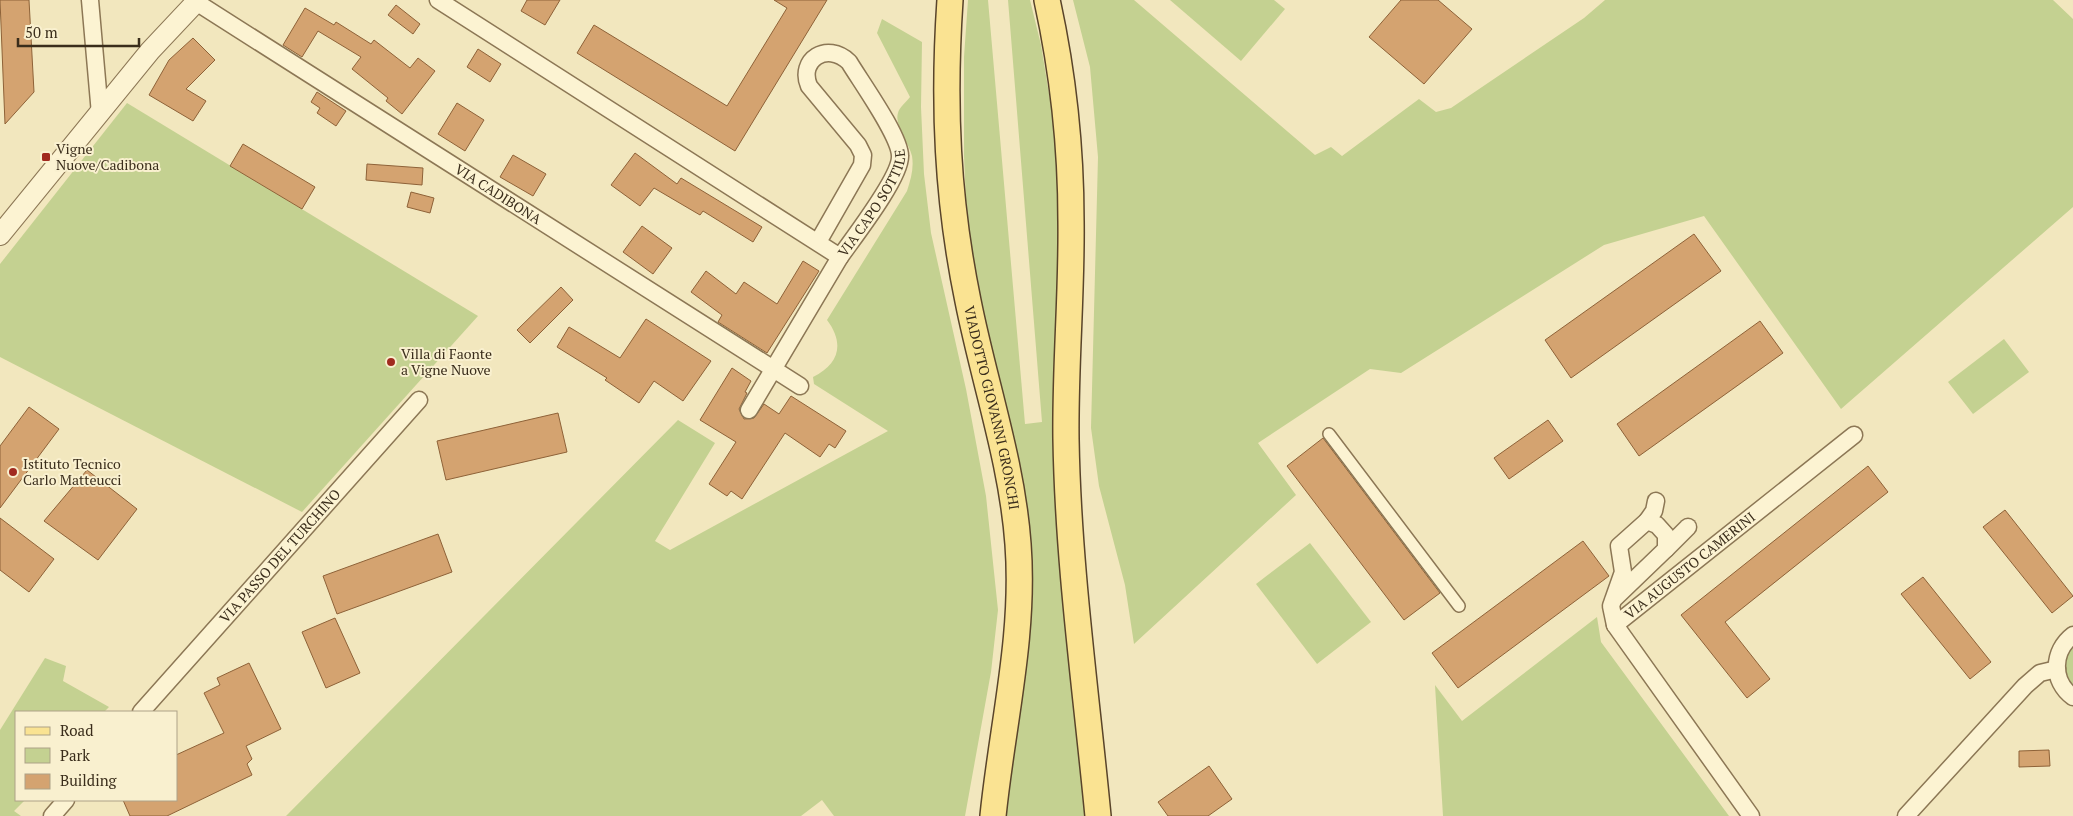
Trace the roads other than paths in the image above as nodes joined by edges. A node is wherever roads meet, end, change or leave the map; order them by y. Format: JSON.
{"nodes":[{"id":1,"x":90,"y":0,"type":"edge"},
{"id":2,"x":438,"y":0,"type":"edge"},
{"id":3,"x":950,"y":0,"type":"edge"},
{"id":4,"x":197,"y":1,"type":"edge"},
{"id":5,"x":1047,"y":3,"type":"edge"},
{"id":6,"x":100,"y":114,"type":"junction"},
{"id":7,"x":0,"y":235,"type":"edge"},
{"id":8,"x":818,"y":242,"type":"junction"},
{"id":9,"x":840,"y":257,"type":"junction"},
{"id":10,"x":774,"y":369,"type":"junction"},
{"id":11,"x":800,"y":386,"type":"dead end"},
{"id":12,"x":419,"y":400,"type":"dead end"},
{"id":13,"x":749,"y":410,"type":"dead end"},
{"id":14,"x":1329,"y":434,"type":"dead end"},
{"id":15,"x":1854,"y":435,"type":"dead end"},
{"id":16,"x":1656,"y":501,"type":"dead end"},
{"id":17,"x":1647,"y":521,"type":"junction"},
{"id":18,"x":1688,"y":527,"type":"dead end"},
{"id":19,"x":1666,"y":549,"type":"junction"},
{"id":20,"x":1613,"y":600,"type":"junction"},
{"id":21,"x":1459,"y":606,"type":"dead end"},
{"id":22,"x":1615,"y":625,"type":"junction"},
{"id":23,"x":2073,"y":635,"type":"edge"},
{"id":24,"x":2057,"y":669,"type":"junction"},
{"id":25,"x":2073,"y":697,"type":"edge"},
{"id":26,"x":142,"y":711,"type":"edge"},
{"id":27,"x":65,"y":801,"type":"edge"},
{"id":28,"x":52,"y":816,"type":"edge"},
{"id":29,"x":992,"y":816,"type":"edge"},
{"id":30,"x":1098,"y":816,"type":"edge"},
{"id":31,"x":1751,"y":816,"type":"edge"},
{"id":32,"x":1906,"y":816,"type":"edge"}],
"edges":[{"from":1,"to":6,"type":"street"},
{"from":2,"to":8,"type":"street","name":"VIA CAPO SOTTILE"},
{"from":3,"to":29,"type":"main road","name":"VIADOTTO GIOVANNI GRONCHI"},
{"from":4,"to":6,"type":"street"},
{"from":4,"to":10,"type":"street","name":"VIA CADIBONA"},
{"from":5,"to":30,"type":"main road"},
{"from":6,"to":7,"type":"street"},
{"from":8,"to":9,"type":"street","name":"VIA CAPO SOTTILE"},
{"from":8,"to":9,"type":"street","name":"VIA CAPO SOTTILE"},
{"from":9,"to":10,"type":"street"},
{"from":10,"to":11,"type":"street","name":"VIA CADIBONA"},
{"from":10,"to":13,"type":"street"},
{"from":12,"to":26,"type":"street","name":"VIA PASSO DEL TURCHINO"},
{"from":14,"to":21,"type":"street"},
{"from":15,"to":22,"type":"street","name":"VIA AUGUSTO CAMERINI"},
{"from":16,"to":17,"type":"street"},
{"from":17,"to":19,"type":"street"},
{"from":17,"to":20,"type":"street"},
{"from":18,"to":19,"type":"street"},
{"from":19,"to":20,"type":"street"},
{"from":20,"to":22,"type":"street"},
{"from":22,"to":31,"type":"street","name":"VIA AUGUSTO CAMERINI"},
{"from":23,"to":24,"type":"street"},
{"from":24,"to":25,"type":"street"},
{"from":24,"to":32,"type":"street"},
{"from":27,"to":28,"type":"street"}]}
